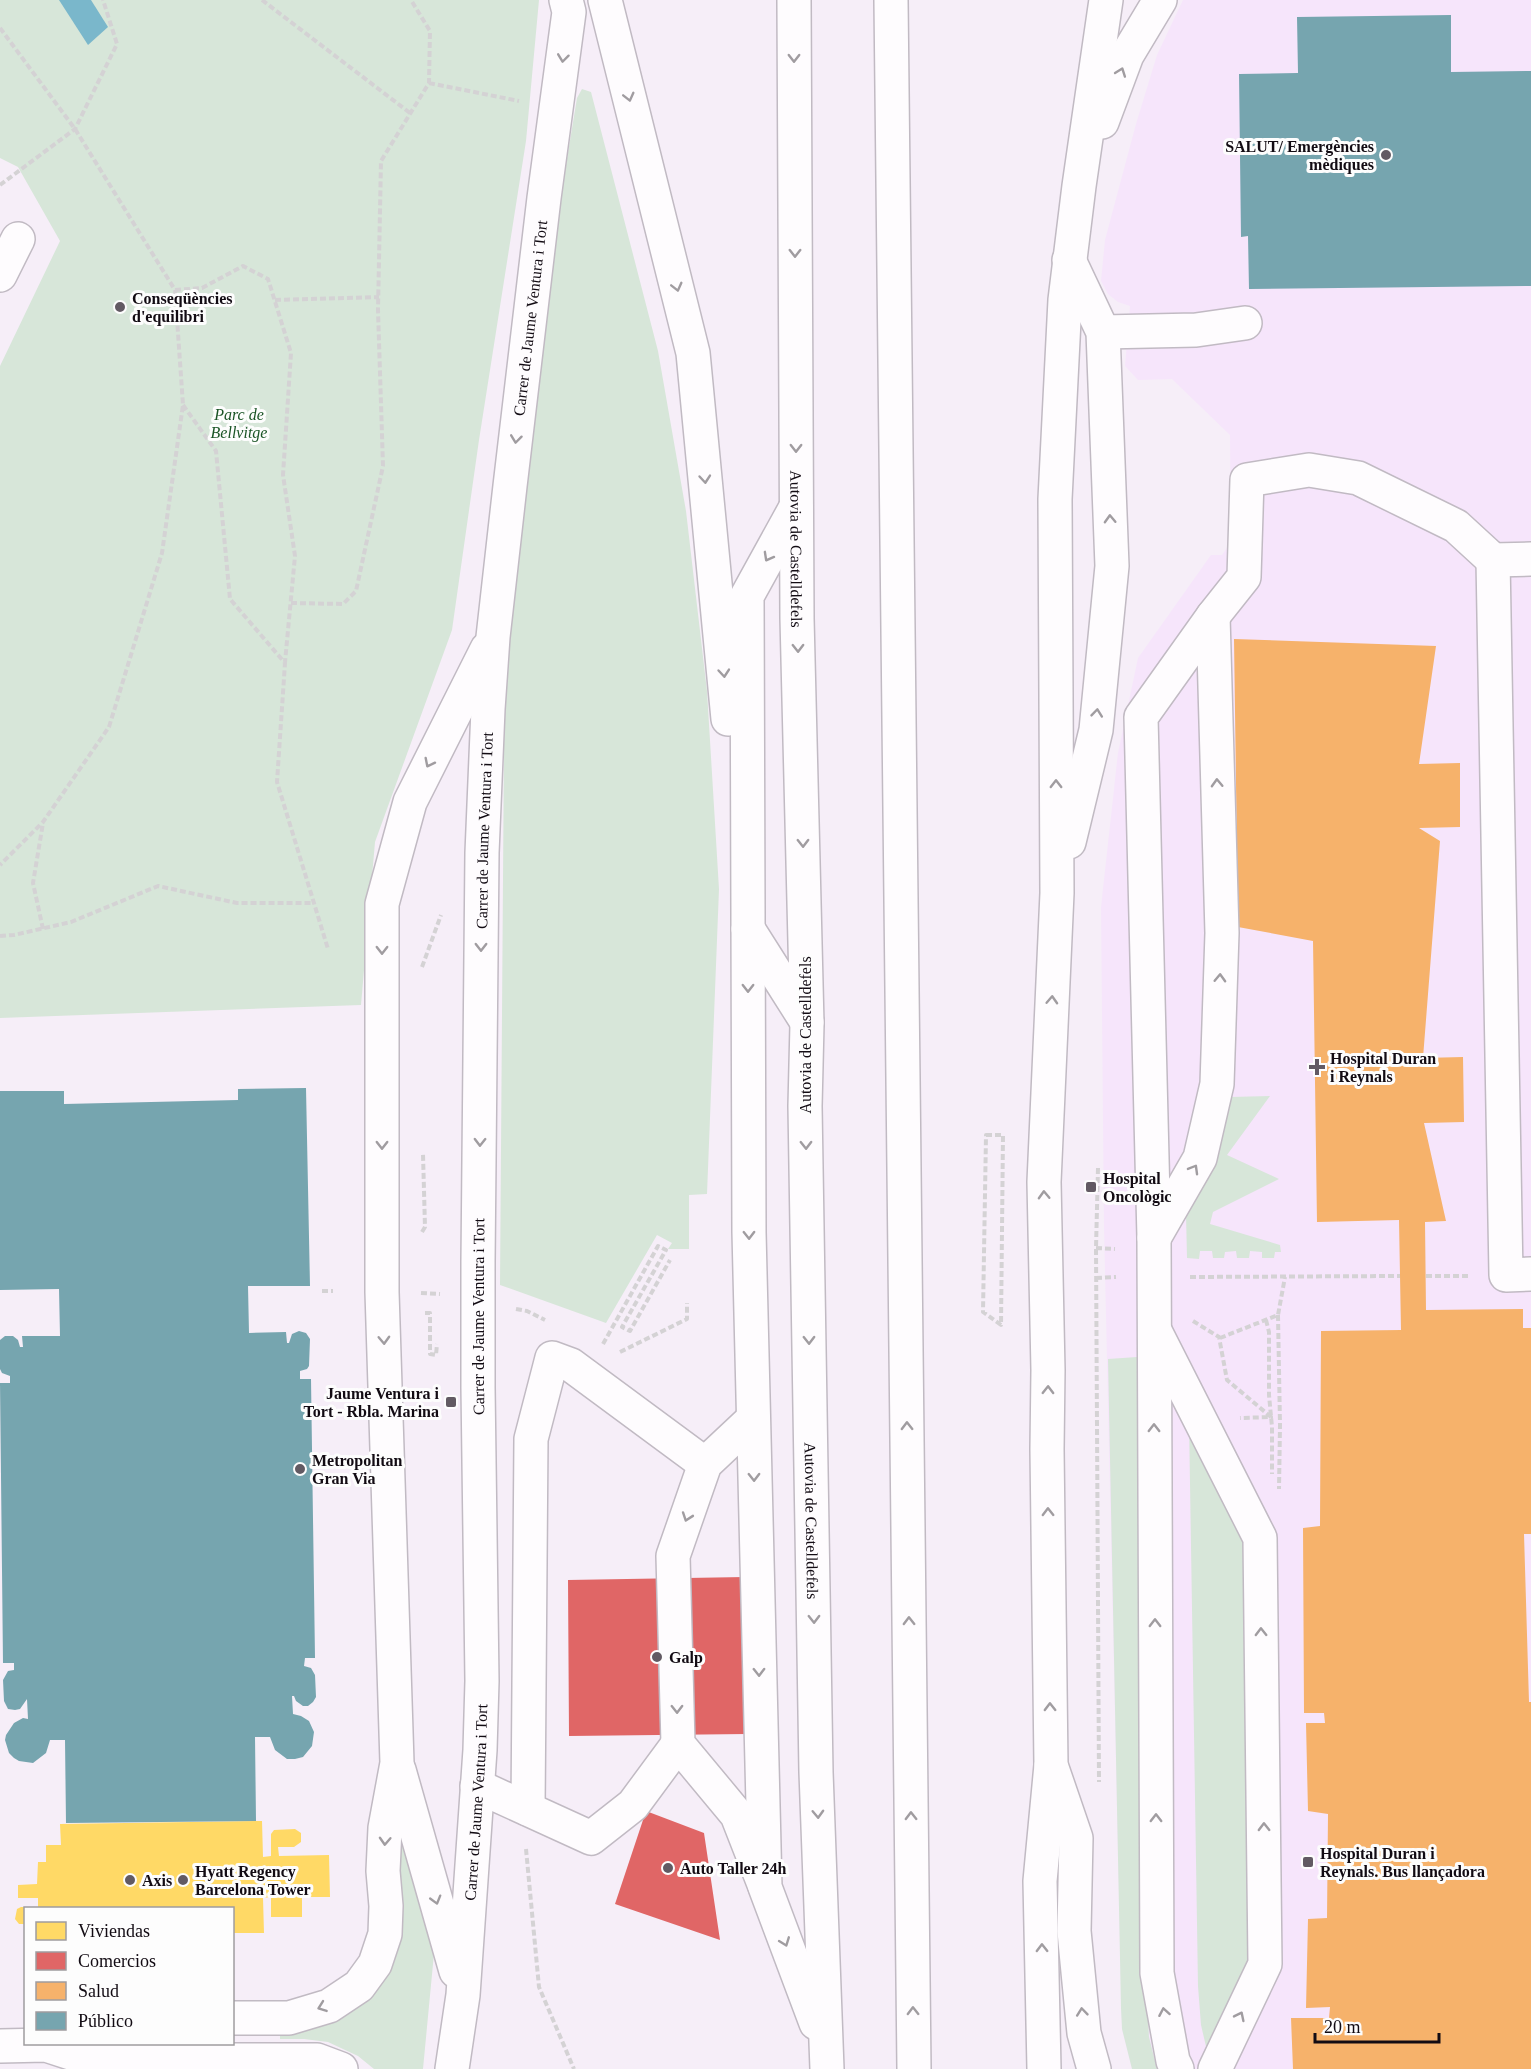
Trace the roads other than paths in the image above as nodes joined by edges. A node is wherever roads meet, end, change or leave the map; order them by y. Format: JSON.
{"nodes":[{"id":1,"x":566,"y":0,"type":"edge"},
{"id":2,"x":605,"y":0,"type":"edge"},
{"id":3,"x":794,"y":0,"type":"edge"},
{"id":4,"x":891,"y":0,"type":"edge"},
{"id":5,"x":1106,"y":0,"type":"edge"},
{"id":6,"x":1160,"y":0,"type":"edge"},
{"id":7,"x":1079,"y":186,"type":"junction"},
{"id":8,"x":18,"y":239,"type":"dead end"},
{"id":9,"x":1069,"y":259,"type":"junction"},
{"id":10,"x":0,"y":275,"type":"edge"},
{"id":11,"x":1245,"y":323,"type":"dead end"},
{"id":12,"x":1103,"y":332,"type":"junction"},
{"id":13,"x":797,"y":505,"type":"junction"},
{"id":14,"x":1531,"y":559,"type":"edge"},
{"id":15,"x":1493,"y":560,"type":"junction"},
{"id":16,"x":1213,"y":616,"type":"junction"},
{"id":17,"x":493,"y":637,"type":"junction"},
{"id":18,"x":1057,"y":893,"type":"junction"},
{"id":19,"x":748,"y":929,"type":"junction"},
{"id":20,"x":807,"y":1024,"type":"junction"},
{"id":21,"x":1154,"y":1238,"type":"junction"},
{"id":22,"x":1531,"y":1274,"type":"edge"},
{"id":23,"x":1153,"y":1327,"type":"junction"},
{"id":24,"x":753,"y":1419,"type":"junction"},
{"id":25,"x":705,"y":1464,"type":"junction"},
{"id":26,"x":678,"y":1744,"type":"junction"},
{"id":27,"x":397,"y":1763,"type":"junction"},
{"id":28,"x":1051,"y":1765,"type":"junction"},
{"id":29,"x":477,"y":1786,"type":"junction"},
{"id":30,"x":528,"y":1809,"type":"junction"},
{"id":31,"x":765,"y":1887,"type":"junction"},
{"id":32,"x":463,"y":1995,"type":"junction"},
{"id":33,"x":234,"y":2018,"type":"edge"},
{"id":34,"x":267,"y":2018,"type":"junction"},
{"id":35,"x":24,"y":2026,"type":"edge"},
{"id":36,"x":0,"y":2046,"type":"edge"},
{"id":37,"x":826,"y":2059,"type":"edge"},
{"id":38,"x":264,"y":2060,"type":"junction"},
{"id":39,"x":341,"y":2069,"type":"edge"},
{"id":40,"x":452,"y":2069,"type":"edge"},
{"id":41,"x":914,"y":2069,"type":"edge"},
{"id":42,"x":1044,"y":2069,"type":"edge"},
{"id":43,"x":1094,"y":2069,"type":"edge"},
{"id":44,"x":1177,"y":2069,"type":"edge"},
{"id":45,"x":1215,"y":2069,"type":"edge"}],
"edges":[{"from":1,"to":17,"type":"main road","name":"Carrer de Jaume Ventura i Tort","one_way":true},
{"from":2,"to":19,"type":"main road","one_way":true},
{"from":3,"to":13,"type":"main road","name":"Autovia de Castelldefels","one_way":true},
{"from":41,"to":4,"type":"main road","one_way":true},
{"from":5,"to":7,"type":"main road"},
{"from":7,"to":6,"type":"main road","one_way":true},
{"from":7,"to":9,"type":"main road"},
{"from":8,"to":10,"type":"main road"},
{"from":9,"to":12,"type":"main road"},
{"from":18,"to":9,"type":"main road","one_way":true},
{"from":11,"to":12,"type":"main road"},
{"from":18,"to":12,"type":"main road","one_way":true},
{"from":13,"to":19,"type":"main road","one_way":true},
{"from":13,"to":20,"type":"main road","name":"Autovia de Castelldefels","one_way":true},
{"from":14,"to":15,"type":"main road"},
{"from":15,"to":16,"type":"main road"},
{"from":15,"to":22,"type":"main road"},
{"from":21,"to":16,"type":"main road","one_way":true},
{"from":16,"to":21,"type":"main road"},
{"from":17,"to":27,"type":"main road","name":"Carrer de Jaume Ventura i Tort","one_way":true},
{"from":17,"to":29,"type":"main road","name":"Carrer de Jaume Ventura i Tort","one_way":true},
{"from":28,"to":18,"type":"main road","one_way":true},
{"from":19,"to":20,"type":"main road"},
{"from":19,"to":24,"type":"main road","one_way":true},
{"from":20,"to":37,"type":"main road","name":"Autovia de Castelldefels","one_way":true},
{"from":21,"to":23,"type":"main road"},
{"from":44,"to":23,"type":"main road","one_way":true},
{"from":45,"to":23,"type":"main road","one_way":true},
{"from":24,"to":25,"type":"main road"},
{"from":24,"to":31,"type":"main road","one_way":true},
{"from":25,"to":26,"type":"main road","one_way":true},
{"from":25,"to":30,"type":"main road"},
{"from":26,"to":30,"type":"main road"},
{"from":26,"to":31,"type":"main road"},
{"from":27,"to":32,"type":"main road","name":"Carrer de Jaume Ventura i Tort","one_way":true},
{"from":27,"to":34,"type":"main road","name":"Carrer de Jaume Ventura i Tort","one_way":true},
{"from":42,"to":28,"type":"main road","one_way":true},
{"from":43,"to":28,"type":"main road","one_way":true},
{"from":29,"to":30,"type":"main road"},
{"from":29,"to":32,"type":"main road","name":"Carrer de Jaume Ventura i Tort"},
{"from":31,"to":37,"type":"main road","one_way":true},
{"from":32,"to":40,"type":"main road","name":"Carrer de Jaume Ventura i Tort"},
{"from":33,"to":34,"type":"main road","name":"Carrer de Jaume Ventura i Tort"},
{"from":34,"to":38,"type":"main road"},
{"from":35,"to":36,"type":"main road"},
{"from":36,"to":38,"type":"main road"},
{"from":38,"to":39,"type":"main road"}]}
